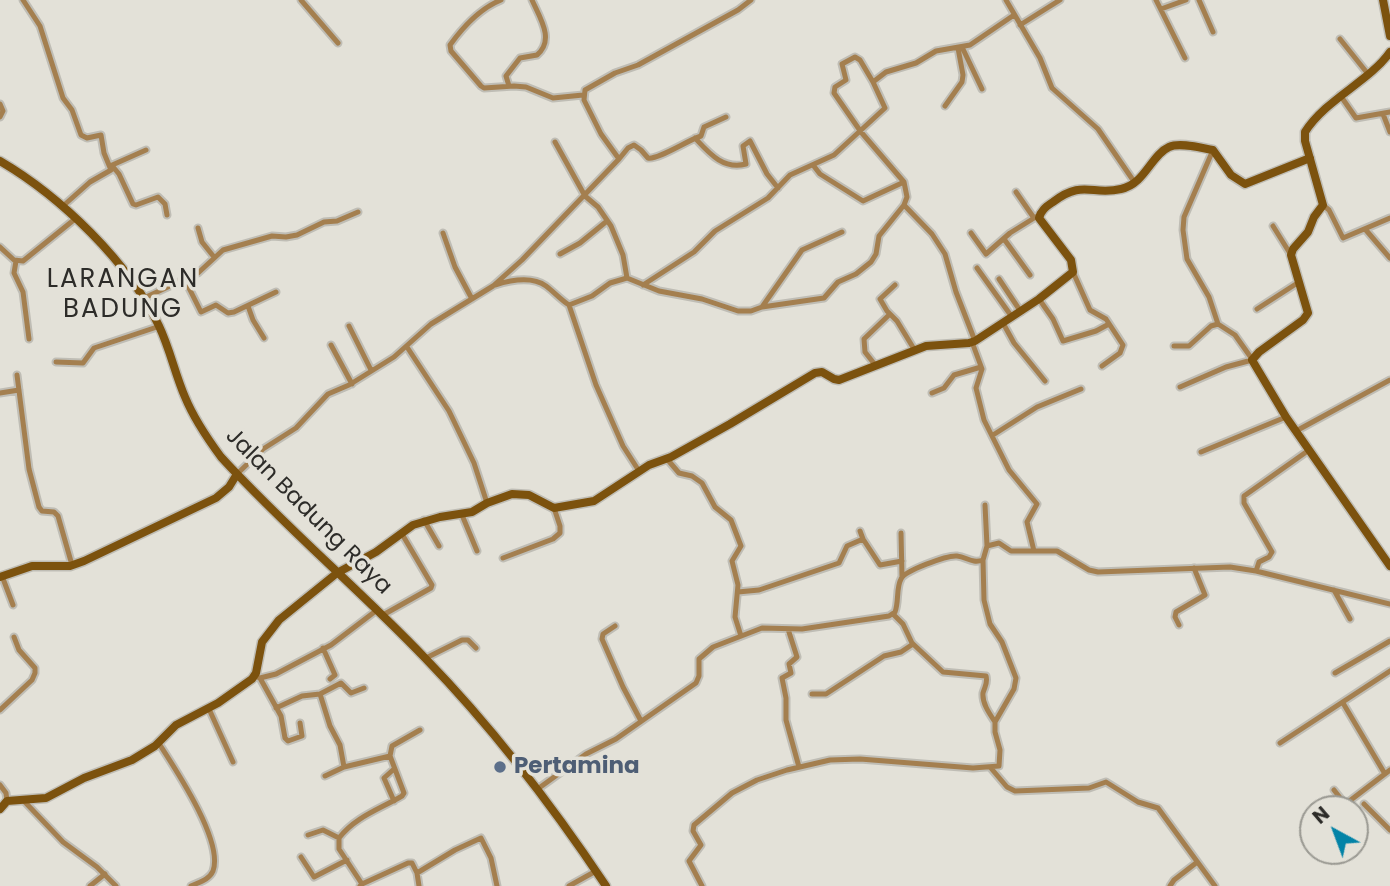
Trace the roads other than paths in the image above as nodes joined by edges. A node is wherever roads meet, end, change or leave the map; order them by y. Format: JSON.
{"nodes":[{"id":1,"x":23,"y":0,"type":"edge"},
{"id":2,"x":301,"y":0,"type":"edge"},
{"id":3,"x":501,"y":0,"type":"edge"},
{"id":4,"x":541,"y":0,"type":"edge"},
{"id":5,"x":751,"y":0,"type":"edge"},
{"id":6,"x":1006,"y":0,"type":"edge"},
{"id":7,"x":1060,"y":0,"type":"edge"},
{"id":8,"x":1156,"y":0,"type":"edge"},
{"id":9,"x":1186,"y":0,"type":"edge"},
{"id":10,"x":1199,"y":0,"type":"edge"},
{"id":11,"x":1383,"y":0,"type":"edge"},
{"id":12,"x":533,"y":2,"type":"edge"},
{"id":13,"x":1161,"y":9,"type":"junction"},
{"id":14,"x":1014,"y":15,"type":"junction"},
{"id":15,"x":1020,"y":25,"type":"junction"},
{"id":16,"x":1213,"y":32,"type":"dead end"},
{"id":17,"x":1390,"y":36,"type":"edge"},
{"id":18,"x":1340,"y":39,"type":"dead end"},
{"id":19,"x":338,"y":44,"type":"dead end"},
{"id":20,"x":960,"y":48,"type":"junction"},
{"id":21,"x":1390,"y":52,"type":"edge"},
{"id":22,"x":1185,"y":58,"type":"dead end"},
{"id":23,"x":1368,"y":74,"type":"junction"},
{"id":24,"x":873,"y":82,"type":"junction"},
{"id":25,"x":509,"y":86,"type":"junction"},
{"id":26,"x":982,"y":89,"type":"dead end"},
{"id":27,"x":583,"y":95,"type":"junction"},
{"id":28,"x":1340,"y":96,"type":"junction"},
{"id":29,"x":0,"y":104,"type":"edge"},
{"id":30,"x":945,"y":106,"type":"dead end"},
{"id":31,"x":1387,"y":113,"type":"edge"},
{"id":32,"x":0,"y":117,"type":"edge"},
{"id":33,"x":726,"y":117,"type":"dead end"},
{"id":34,"x":862,"y":132,"type":"junction"},
{"id":35,"x":1390,"y":132,"type":"edge"},
{"id":36,"x":695,"y":138,"type":"junction"},
{"id":37,"x":555,"y":142,"type":"dead end"},
{"id":38,"x":146,"y":150,"type":"dead end"},
{"id":39,"x":1213,"y":150,"type":"junction"},
{"id":40,"x":1310,"y":158,"type":"junction"},
{"id":41,"x":619,"y":159,"type":"junction"},
{"id":42,"x":0,"y":161,"type":"edge"},
{"id":43,"x":813,"y":164,"type":"junction"},
{"id":44,"x":110,"y":168,"type":"junction"},
{"id":45,"x":904,"y":183,"type":"junction"},
{"id":46,"x":1135,"y":183,"type":"junction"},
{"id":47,"x":778,"y":188,"type":"junction"},
{"id":48,"x":1016,"y":192,"type":"dead end"},
{"id":49,"x":585,"y":196,"type":"junction"},
{"id":50,"x":904,"y":205,"type":"junction"},
{"id":51,"x":1323,"y":205,"type":"junction"},
{"id":52,"x":63,"y":206,"type":"junction"},
{"id":53,"x":358,"y":212,"type":"dead end"},
{"id":54,"x":167,"y":215,"type":"dead end"},
{"id":55,"x":1037,"y":216,"type":"junction"},
{"id":56,"x":1390,"y":218,"type":"edge"},
{"id":57,"x":75,"y":219,"type":"junction"},
{"id":58,"x":607,"y":220,"type":"junction"},
{"id":59,"x":1273,"y":226,"type":"dead end"},
{"id":60,"x":198,"y":228,"type":"dead end"},
{"id":61,"x":1365,"y":229,"type":"junction"},
{"id":62,"x":842,"y":232,"type":"dead end"},
{"id":63,"x":443,"y":233,"type":"dead end"},
{"id":64,"x":971,"y":233,"type":"dead end"},
{"id":65,"x":1004,"y":239,"type":"junction"},
{"id":66,"x":0,"y":247,"type":"edge"},
{"id":67,"x":560,"y":254,"type":"dead end"},
{"id":68,"x":1291,"y":255,"type":"junction"},
{"id":69,"x":214,"y":257,"type":"junction"},
{"id":70,"x":1390,"y":258,"type":"edge"},
{"id":71,"x":16,"y":261,"type":"junction"},
{"id":72,"x":977,"y":268,"type":"dead end"},
{"id":73,"x":1073,"y":272,"type":"junction"},
{"id":74,"x":1030,"y":275,"type":"dead end"},
{"id":75,"x":184,"y":278,"type":"junction"},
{"id":76,"x":627,"y":278,"type":"junction"},
{"id":77,"x":999,"y":279,"type":"dead end"},
{"id":78,"x":1299,"y":282,"type":"junction"},
{"id":79,"x":643,"y":285,"type":"junction"},
{"id":80,"x":894,"y":285,"type":"dead end"},
{"id":81,"x":493,"y":286,"type":"junction"},
{"id":82,"x":276,"y":292,"type":"dead end"},
{"id":83,"x":144,"y":298,"type":"junction"},
{"id":84,"x":472,"y":299,"type":"junction"},
{"id":85,"x":1040,"y":299,"type":"junction"},
{"id":86,"x":569,"y":305,"type":"junction"},
{"id":87,"x":248,"y":306,"type":"junction"},
{"id":88,"x":762,"y":307,"type":"junction"},
{"id":89,"x":1257,"y":309,"type":"dead end"},
{"id":90,"x":1021,"y":312,"type":"junction"},
{"id":91,"x":890,"y":314,"type":"junction"},
{"id":92,"x":1012,"y":317,"type":"junction"},
{"id":93,"x":1003,"y":323,"type":"junction"},
{"id":94,"x":1217,"y":323,"type":"junction"},
{"id":95,"x":1109,"y":324,"type":"junction"},
{"id":96,"x":160,"y":326,"type":"junction"},
{"id":97,"x":349,"y":326,"type":"dead end"},
{"id":98,"x":29,"y":338,"type":"dead end"},
{"id":99,"x":264,"y":338,"type":"dead end"},
{"id":100,"x":974,"y":342,"type":"junction"},
{"id":101,"x":331,"y":345,"type":"dead end"},
{"id":102,"x":1174,"y":346,"type":"dead end"},
{"id":103,"x":407,"y":347,"type":"junction"},
{"id":104,"x":914,"y":349,"type":"junction"},
{"id":105,"x":1254,"y":357,"type":"junction"},
{"id":106,"x":57,"y":362,"type":"dead end"},
{"id":107,"x":876,"y":366,"type":"junction"},
{"id":108,"x":1102,"y":366,"type":"dead end"},
{"id":109,"x":981,"y":367,"type":"junction"},
{"id":110,"x":371,"y":370,"type":"junction"},
{"id":111,"x":18,"y":375,"type":"dead end"},
{"id":112,"x":1390,"y":380,"type":"edge"},
{"id":113,"x":1045,"y":381,"type":"dead end"},
{"id":114,"x":352,"y":384,"type":"junction"},
{"id":115,"x":1180,"y":387,"type":"dead end"},
{"id":116,"x":1081,"y":389,"type":"dead end"},
{"id":117,"x":19,"y":390,"type":"junction"},
{"id":118,"x":0,"y":393,"type":"edge"},
{"id":119,"x":932,"y":393,"type":"dead end"},
{"id":120,"x":1286,"y":417,"type":"junction"},
{"id":121,"x":1296,"y":432,"type":"junction"},
{"id":122,"x":993,"y":435,"type":"junction"},
{"id":123,"x":1310,"y":450,"type":"junction"},
{"id":124,"x":1202,"y":452,"type":"dead end"},
{"id":125,"x":667,"y":458,"type":"junction"},
{"id":126,"x":639,"y":471,"type":"junction"},
{"id":127,"x":237,"y":474,"type":"junction"},
{"id":128,"x":487,"y":503,"type":"junction"},
{"id":129,"x":985,"y":505,"type":"dead end"},
{"id":130,"x":554,"y":508,"type":"junction"},
{"id":131,"x":462,"y":515,"type":"junction"},
{"id":132,"x":424,"y":520,"type":"junction"},
{"id":133,"x":860,"y":531,"type":"dead end"},
{"id":134,"x":901,"y":533,"type":"dead end"},
{"id":135,"x":402,"y":534,"type":"junction"},
{"id":136,"x":863,"y":539,"type":"junction"},
{"id":137,"x":439,"y":546,"type":"dead end"},
{"id":138,"x":987,"y":546,"type":"junction"},
{"id":139,"x":477,"y":551,"type":"dead end"},
{"id":140,"x":1034,"y":551,"type":"junction"},
{"id":141,"x":503,"y":558,"type":"dead end"},
{"id":142,"x":983,"y":560,"type":"junction"},
{"id":143,"x":902,"y":561,"type":"junction"},
{"id":144,"x":72,"y":565,"type":"junction"},
{"id":145,"x":1390,"y":566,"type":"edge"},
{"id":146,"x":1194,"y":568,"type":"junction"},
{"id":147,"x":1256,"y":571,"type":"junction"},
{"id":148,"x":337,"y":573,"type":"junction"},
{"id":149,"x":1,"y":576,"type":"edge"},
{"id":150,"x":902,"y":576,"type":"junction"},
{"id":151,"x":1334,"y":590,"type":"junction"},
{"id":152,"x":738,"y":592,"type":"junction"},
{"id":153,"x":1390,"y":604,"type":"edge"},
{"id":154,"x":13,"y":605,"type":"dead end"},
{"id":155,"x":380,"y":612,"type":"junction"},
{"id":156,"x":893,"y":614,"type":"junction"},
{"id":157,"x":1350,"y":619,"type":"dead end"},
{"id":158,"x":1179,"y":625,"type":"dead end"},
{"id":159,"x":615,"y":626,"type":"dead end"},
{"id":160,"x":788,"y":629,"type":"junction"},
{"id":161,"x":741,"y":636,"type":"junction"},
{"id":162,"x":14,"y":637,"type":"dead end"},
{"id":163,"x":1390,"y":641,"type":"edge"},
{"id":164,"x":913,"y":644,"type":"junction"},
{"id":165,"x":323,"y":648,"type":"junction"},
{"id":166,"x":476,"y":648,"type":"dead end"},
{"id":167,"x":426,"y":658,"type":"junction"},
{"id":168,"x":1390,"y":671,"type":"edge"},
{"id":169,"x":1335,"y":673,"type":"dead end"},
{"id":170,"x":257,"y":677,"type":"junction"},
{"id":171,"x":330,"y":679,"type":"dead end"},
{"id":172,"x":364,"y":688,"type":"dead end"},
{"id":173,"x":320,"y":694,"type":"junction"},
{"id":174,"x":812,"y":694,"type":"dead end"},
{"id":175,"x":1343,"y":703,"type":"junction"},
{"id":176,"x":276,"y":708,"type":"junction"},
{"id":177,"x":209,"y":709,"type":"junction"},
{"id":178,"x":0,"y":710,"type":"edge"},
{"id":179,"x":641,"y":721,"type":"junction"},
{"id":180,"x":995,"y":722,"type":"junction"},
{"id":181,"x":300,"y":723,"type":"dead end"},
{"id":182,"x":420,"y":730,"type":"dead end"},
{"id":183,"x":158,"y":742,"type":"junction"},
{"id":184,"x":1280,"y":743,"type":"dead end"},
{"id":185,"x":390,"y":755,"type":"junction"},
{"id":186,"x":233,"y":762,"type":"dead end"},
{"id":187,"x":344,"y":767,"type":"junction"},
{"id":188,"x":799,"y":767,"type":"junction"},
{"id":189,"x":990,"y":767,"type":"junction"},
{"id":190,"x":394,"y":769,"type":"junction"},
{"id":191,"x":1387,"y":772,"type":"edge"},
{"id":192,"x":325,"y":776,"type":"dead end"},
{"id":193,"x":0,"y":785,"type":"edge"},
{"id":194,"x":539,"y":788,"type":"junction"},
{"id":195,"x":1334,"y":790,"type":"dead end"},
{"id":196,"x":1338,"y":795,"type":"edge"},
{"id":197,"x":1358,"y":795,"type":"edge"},
{"id":198,"x":23,"y":800,"type":"junction"},
{"id":199,"x":7,"y":801,"type":"junction"},
{"id":200,"x":394,"y":801,"type":"junction"},
{"id":201,"x":0,"y":809,"type":"edge"},
{"id":202,"x":1369,"y":809,"type":"edge"},
{"id":203,"x":1390,"y":830,"type":"edge"},
{"id":204,"x":308,"y":835,"type":"dead end"},
{"id":205,"x":339,"y":838,"type":"junction"},
{"id":206,"x":301,"y":858,"type":"dead end"},
{"id":207,"x":347,"y":860,"type":"junction"},
{"id":208,"x":1196,"y":863,"type":"junction"},
{"id":209,"x":596,"y":871,"type":"junction"},
{"id":210,"x":417,"y":873,"type":"junction"},
{"id":211,"x":105,"y":874,"type":"junction"},
{"id":212,"x":361,"y":885,"type":"edge"},
{"id":213,"x":90,"y":886,"type":"edge"},
{"id":214,"x":116,"y":886,"type":"edge"},
{"id":215,"x":191,"y":886,"type":"edge"},
{"id":216,"x":419,"y":886,"type":"edge"},
{"id":217,"x":497,"y":886,"type":"edge"},
{"id":218,"x":569,"y":886,"type":"edge"},
{"id":219,"x":606,"y":886,"type":"edge"},
{"id":220,"x":702,"y":886,"type":"edge"},
{"id":221,"x":1170,"y":886,"type":"edge"},
{"id":222,"x":1215,"y":886,"type":"edge"}],
"edges":[{"from":1,"to":44,"type":"street"},
{"from":2,"to":19,"type":"street"},
{"from":3,"to":25,"type":"street"},
{"from":4,"to":12,"type":"street"},
{"from":5,"to":27,"type":"street"},
{"from":6,"to":14,"type":"street"},
{"from":7,"to":15,"type":"street"},
{"from":8,"to":13,"type":"street"},
{"from":9,"to":13,"type":"street"},
{"from":10,"to":16,"type":"street"},
{"from":11,"to":17,"type":"street"},
{"from":12,"to":25,"type":"street"},
{"from":13,"to":22,"type":"street"},
{"from":14,"to":15,"type":"street"},
{"from":14,"to":20,"type":"street"},
{"from":15,"to":46,"type":"street"},
{"from":18,"to":23,"type":"street"},
{"from":20,"to":24,"type":"street"},
{"from":20,"to":26,"type":"street"},
{"from":20,"to":30,"type":"street"},
{"from":21,"to":23,"type":"street"},
{"from":23,"to":28,"type":"street"},
{"from":24,"to":34,"type":"street"},
{"from":24,"to":34,"type":"street"},
{"from":25,"to":27,"type":"street"},
{"from":27,"to":41,"type":"street"},
{"from":28,"to":31,"type":"street"},
{"from":28,"to":40,"type":"street"},
{"from":29,"to":32,"type":"street"},
{"from":31,"to":35,"type":"street"},
{"from":33,"to":36,"type":"street"},
{"from":34,"to":43,"type":"street"},
{"from":34,"to":45,"type":"street"},
{"from":36,"to":41,"type":"street"},
{"from":36,"to":47,"type":"street"},
{"from":37,"to":49,"type":"street"},
{"from":38,"to":44,"type":"street"},
{"from":39,"to":40,"type":"street"},
{"from":39,"to":46,"type":"street"},
{"from":39,"to":94,"type":"street"},
{"from":40,"to":51,"type":"street"},
{"from":41,"to":49,"type":"street"},
{"from":42,"to":52,"type":"street","name":"Jalan Badung Raya"},
{"from":43,"to":45,"type":"street"},
{"from":43,"to":47,"type":"street"},
{"from":44,"to":52,"type":"street"},
{"from":44,"to":54,"type":"street"},
{"from":45,"to":50,"type":"street"},
{"from":46,"to":55,"type":"street"},
{"from":47,"to":79,"type":"street"},
{"from":48,"to":55,"type":"street"},
{"from":49,"to":58,"type":"street"},
{"from":49,"to":81,"type":"street"},
{"from":50,"to":88,"type":"street"},
{"from":50,"to":100,"type":"street"},
{"from":51,"to":61,"type":"street"},
{"from":51,"to":68,"type":"street"},
{"from":52,"to":57,"type":"street","name":"Jalan Badung Raya"},
{"from":53,"to":69,"type":"street"},
{"from":55,"to":65,"type":"street"},
{"from":55,"to":73,"type":"street"},
{"from":56,"to":61,"type":"street"},
{"from":57,"to":71,"type":"street"},
{"from":57,"to":83,"type":"street","name":"Jalan Badung Raya"},
{"from":58,"to":67,"type":"street"},
{"from":58,"to":76,"type":"street"},
{"from":59,"to":68,"type":"street"},
{"from":60,"to":69,"type":"street"},
{"from":61,"to":70,"type":"street"},
{"from":62,"to":88,"type":"street"},
{"from":63,"to":84,"type":"street"},
{"from":64,"to":65,"type":"street"},
{"from":65,"to":74,"type":"street"},
{"from":66,"to":71,"type":"street"},
{"from":68,"to":78,"type":"street"},
{"from":69,"to":75,"type":"street"},
{"from":71,"to":98,"type":"street"},
{"from":72,"to":92,"type":"street"},
{"from":73,"to":85,"type":"street"},
{"from":73,"to":95,"type":"street"},
{"from":75,"to":83,"type":"street"},
{"from":75,"to":87,"type":"street"},
{"from":76,"to":79,"type":"street"},
{"from":76,"to":86,"type":"street"},
{"from":77,"to":90,"type":"street"},
{"from":78,"to":89,"type":"street"},
{"from":78,"to":105,"type":"street"},
{"from":79,"to":88,"type":"street"},
{"from":80,"to":91,"type":"street"},
{"from":81,"to":84,"type":"street"},
{"from":81,"to":86,"type":"street"},
{"from":82,"to":87,"type":"street"},
{"from":83,"to":96,"type":"street","name":"Jalan Badung Raya"},
{"from":84,"to":103,"type":"street"},
{"from":85,"to":90,"type":"street"},
{"from":85,"to":95,"type":"street"},
{"from":86,"to":126,"type":"street"},
{"from":87,"to":99,"type":"street"},
{"from":90,"to":92,"type":"street"},
{"from":91,"to":104,"type":"street"},
{"from":91,"to":107,"type":"street"},
{"from":92,"to":93,"type":"street"},
{"from":93,"to":100,"type":"street"},
{"from":93,"to":113,"type":"street"},
{"from":94,"to":102,"type":"street"},
{"from":94,"to":105,"type":"street"},
{"from":95,"to":108,"type":"street"},
{"from":96,"to":106,"type":"street"},
{"from":96,"to":127,"type":"street","name":"Jalan Badung Raya"},
{"from":97,"to":110,"type":"street"},
{"from":100,"to":104,"type":"street"},
{"from":100,"to":109,"type":"street"},
{"from":101,"to":114,"type":"street"},
{"from":103,"to":110,"type":"street"},
{"from":103,"to":128,"type":"street"},
{"from":104,"to":107,"type":"street"},
{"from":105,"to":115,"type":"street"},
{"from":105,"to":120,"type":"street"},
{"from":107,"to":125,"type":"street"},
{"from":109,"to":119,"type":"street"},
{"from":109,"to":122,"type":"street"},
{"from":110,"to":114,"type":"street"},
{"from":111,"to":117,"type":"street"},
{"from":112,"to":121,"type":"street"},
{"from":114,"to":127,"type":"street"},
{"from":116,"to":122,"type":"street"},
{"from":117,"to":118,"type":"street"},
{"from":117,"to":144,"type":"street"},
{"from":120,"to":121,"type":"street"},
{"from":120,"to":124,"type":"street"},
{"from":121,"to":123,"type":"street"},
{"from":122,"to":140,"type":"street"},
{"from":123,"to":145,"type":"street"},
{"from":123,"to":147,"type":"street"},
{"from":125,"to":126,"type":"street"},
{"from":125,"to":152,"type":"street"},
{"from":126,"to":130,"type":"street"},
{"from":127,"to":144,"type":"street"},
{"from":127,"to":148,"type":"street","name":"Jalan Badung Raya"},
{"from":128,"to":130,"type":"street"},
{"from":128,"to":131,"type":"street"},
{"from":129,"to":138,"type":"street"},
{"from":130,"to":141,"type":"street"},
{"from":131,"to":132,"type":"street"},
{"from":131,"to":139,"type":"street"},
{"from":132,"to":135,"type":"street"},
{"from":132,"to":137,"type":"street"},
{"from":133,"to":136,"type":"street"},
{"from":134,"to":143,"type":"street"},
{"from":135,"to":148,"type":"street"},
{"from":135,"to":155,"type":"street"},
{"from":136,"to":143,"type":"street"},
{"from":136,"to":152,"type":"street"},
{"from":138,"to":140,"type":"street"},
{"from":138,"to":142,"type":"street"},
{"from":140,"to":146,"type":"street"},
{"from":142,"to":150,"type":"street"},
{"from":142,"to":180,"type":"street"},
{"from":143,"to":150,"type":"street"},
{"from":144,"to":149,"type":"street"},
{"from":146,"to":147,"type":"street"},
{"from":146,"to":158,"type":"street"},
{"from":147,"to":151,"type":"street"},
{"from":148,"to":155,"type":"street","name":"Jalan Badung Raya"},
{"from":148,"to":170,"type":"street"},
{"from":149,"to":154,"type":"street"},
{"from":150,"to":156,"type":"street"},
{"from":151,"to":153,"type":"street"},
{"from":151,"to":157,"type":"street"},
{"from":152,"to":161,"type":"street"},
{"from":155,"to":165,"type":"street"},
{"from":155,"to":167,"type":"street","name":"Jalan Badung Raya"},
{"from":156,"to":160,"type":"street"},
{"from":156,"to":164,"type":"street"},
{"from":159,"to":179,"type":"street"},
{"from":160,"to":161,"type":"street"},
{"from":160,"to":188,"type":"street"},
{"from":161,"to":179,"type":"street"},
{"from":162,"to":178,"type":"street"},
{"from":163,"to":169,"type":"street"},
{"from":164,"to":174,"type":"street"},
{"from":164,"to":180,"type":"street"},
{"from":165,"to":170,"type":"street"},
{"from":165,"to":171,"type":"street"},
{"from":166,"to":167,"type":"street"},
{"from":167,"to":194,"type":"street","name":"Jalan Badung Raya"},
{"from":168,"to":175,"type":"street"},
{"from":170,"to":176,"type":"street"},
{"from":170,"to":177,"type":"street"},
{"from":172,"to":173,"type":"street"},
{"from":173,"to":176,"type":"street"},
{"from":173,"to":187,"type":"street"},
{"from":175,"to":184,"type":"street"},
{"from":175,"to":191,"type":"street"},
{"from":176,"to":181,"type":"street"},
{"from":177,"to":183,"type":"street"},
{"from":177,"to":186,"type":"street"},
{"from":179,"to":194,"type":"street"},
{"from":180,"to":189,"type":"street"},
{"from":182,"to":185,"type":"street"},
{"from":183,"to":198,"type":"street"},
{"from":183,"to":215,"type":"street"},
{"from":185,"to":187,"type":"street"},
{"from":185,"to":190,"type":"street"},
{"from":187,"to":192,"type":"street"},
{"from":188,"to":189,"type":"street"},
{"from":188,"to":220,"type":"street"},
{"from":189,"to":208,"type":"street"},
{"from":190,"to":200,"type":"street"},
{"from":190,"to":200,"type":"street"},
{"from":191,"to":197,"type":"street"},
{"from":193,"to":199,"type":"street"},
{"from":194,"to":209,"type":"street","name":"Jalan Badung Raya"},
{"from":195,"to":196,"type":"street"},
{"from":198,"to":199,"type":"street"},
{"from":198,"to":211,"type":"street"},
{"from":199,"to":201,"type":"street"},
{"from":200,"to":205,"type":"street"},
{"from":202,"to":203,"type":"street"},
{"from":204,"to":205,"type":"street"},
{"from":205,"to":207,"type":"street"},
{"from":206,"to":207,"type":"street"},
{"from":207,"to":212,"type":"street"},
{"from":208,"to":221,"type":"street"},
{"from":208,"to":222,"type":"street"},
{"from":209,"to":218,"type":"street"},
{"from":209,"to":219,"type":"street","name":"Jalan Badung Raya"},
{"from":210,"to":212,"type":"street"},
{"from":210,"to":216,"type":"street"},
{"from":210,"to":217,"type":"street"},
{"from":211,"to":213,"type":"street"},
{"from":211,"to":214,"type":"street"}]}
